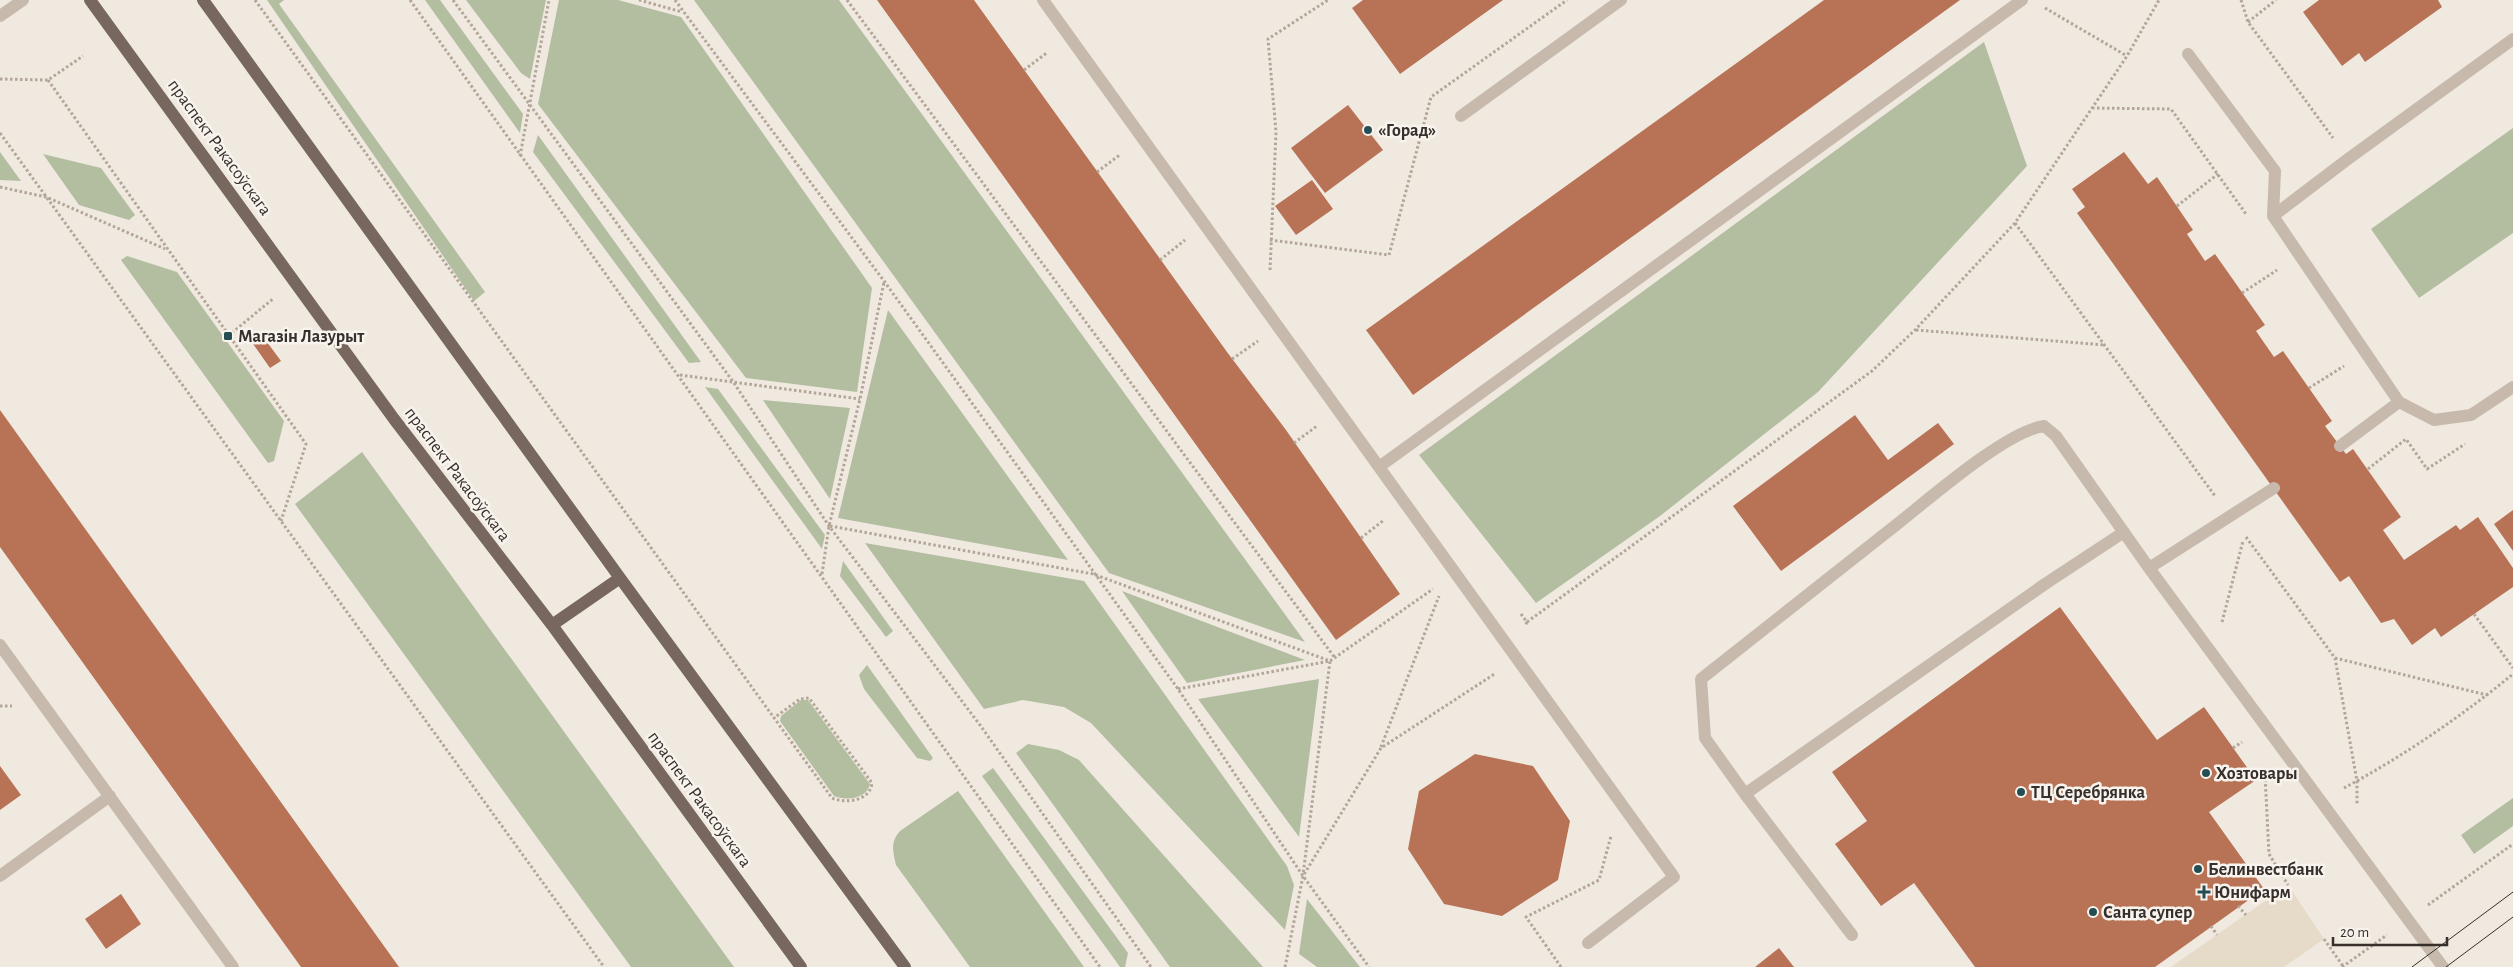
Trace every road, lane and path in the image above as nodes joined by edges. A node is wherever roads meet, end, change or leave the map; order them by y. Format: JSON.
{"nodes":[{"id":1,"x":23,"y":0,"type":"edge"},
{"id":2,"x":90,"y":0,"type":"edge"},
{"id":3,"x":202,"y":0,"type":"edge"},
{"id":4,"x":255,"y":0,"type":"edge"},
{"id":5,"x":410,"y":0,"type":"edge"},
{"id":6,"x":453,"y":0,"type":"edge"},
{"id":7,"x":549,"y":0,"type":"edge"},
{"id":8,"x":639,"y":0,"type":"edge"},
{"id":9,"x":675,"y":0,"type":"edge"},
{"id":10,"x":847,"y":0,"type":"edge"},
{"id":11,"x":1043,"y":0,"type":"edge"},
{"id":12,"x":1567,"y":0,"type":"edge"},
{"id":13,"x":1622,"y":0,"type":"edge"},
{"id":14,"x":2022,"y":0,"type":"edge"},
{"id":15,"x":2159,"y":0,"type":"edge"},
{"id":16,"x":2241,"y":0,"type":"edge"},
{"id":17,"x":2276,"y":0,"type":"edge"},
{"id":18,"x":2043,"y":7,"type":"dead end"},
{"id":19,"x":683,"y":12,"type":"junction"},
{"id":20,"x":0,"y":16,"type":"edge"},
{"id":21,"x":2248,"y":22,"type":"junction"},
{"id":22,"x":2513,"y":39,"type":"edge"},
{"id":23,"x":1052,"y":49,"type":"dead end"},
{"id":24,"x":2188,"y":54,"type":"dead end"},
{"id":25,"x":83,"y":56,"type":"dead end"},
{"id":26,"x":2127,"y":56,"type":"junction"},
{"id":27,"x":1024,"y":70,"type":"dead end"},
{"id":28,"x":0,"y":79,"type":"edge"},
{"id":29,"x":48,"y":80,"type":"junction"},
{"id":30,"x":529,"y":106,"type":"junction"},
{"id":31,"x":1461,"y":116,"type":"dead end"},
{"id":32,"x":0,"y":133,"type":"edge"},
{"id":33,"x":1125,"y":151,"type":"dead end"},
{"id":34,"x":520,"y":156,"type":"junction"},
{"id":35,"x":2348,"y":158,"type":"junction"},
{"id":36,"x":1097,"y":172,"type":"dead end"},
{"id":37,"x":2218,"y":174,"type":"dead end"},
{"id":38,"x":0,"y":187,"type":"edge"},
{"id":39,"x":46,"y":197,"type":"junction"},
{"id":40,"x":2177,"y":206,"type":"dead end"},
{"id":41,"x":2274,"y":216,"type":"junction"},
{"id":42,"x":2015,"y":222,"type":"junction"},
{"id":43,"x":1187,"y":238,"type":"dead end"},
{"id":44,"x":1270,"y":240,"type":"dead end"},
{"id":45,"x":166,"y":249,"type":"junction"},
{"id":46,"x":1160,"y":260,"type":"dead end"},
{"id":47,"x":2284,"y":266,"type":"dead end"},
{"id":48,"x":295,"y":281,"type":"junction"},
{"id":49,"x":884,"y":281,"type":"junction"},
{"id":50,"x":2242,"y":293,"type":"dead end"},
{"id":51,"x":1915,"y":330,"type":"junction"},
{"id":52,"x":228,"y":336,"type":"junction"},
{"id":53,"x":1260,"y":340,"type":"dead end"},
{"id":54,"x":2105,"y":345,"type":"junction"},
{"id":55,"x":1232,"y":359,"type":"dead end"},
{"id":56,"x":2351,"y":361,"type":"dead end"},
{"id":57,"x":680,"y":375,"type":"junction"},
{"id":58,"x":734,"y":383,"type":"junction"},
{"id":59,"x":2513,"y":387,"type":"edge"},
{"id":60,"x":2309,"y":388,"type":"dead end"},
{"id":61,"x":860,"y":399,"type":"junction"},
{"id":62,"x":2399,"y":402,"type":"junction"},
{"id":63,"x":1320,"y":424,"type":"dead end"},
{"id":64,"x":1294,"y":443,"type":"dead end"},
{"id":65,"x":2340,"y":446,"type":"dead end"},
{"id":66,"x":1379,"y":467,"type":"junction"},
{"id":67,"x":2274,"y":488,"type":"dead end"},
{"id":68,"x":2230,"y":516,"type":"junction"},
{"id":69,"x":1387,"y":519,"type":"dead end"},
{"id":70,"x":281,"y":521,"type":"junction"},
{"id":71,"x":829,"y":526,"type":"junction"},
{"id":72,"x":2124,"y":532,"type":"junction"},
{"id":73,"x":1361,"y":538,"type":"dead end"},
{"id":74,"x":2149,"y":568,"type":"junction"},
{"id":75,"x":1093,"y":574,"type":"junction"},
{"id":76,"x":822,"y":575,"type":"junction"},
{"id":77,"x":620,"y":578,"type":"junction"},
{"id":78,"x":1438,"y":585,"type":"dead end"},
{"id":79,"x":1442,"y":588,"type":"dead end"},
{"id":80,"x":2474,"y":614,"type":"dead end"},
{"id":81,"x":1526,"y":622,"type":"dead end"},
{"id":82,"x":552,"y":625,"type":"junction"},
{"id":83,"x":0,"y":645,"type":"edge"},
{"id":84,"x":2214,"y":655,"type":"junction"},
{"id":85,"x":1335,"y":658,"type":"junction"},
{"id":86,"x":2334,"y":658,"type":"junction"},
{"id":87,"x":1330,"y":661,"type":"junction"},
{"id":88,"x":2513,"y":668,"type":"edge"},
{"id":89,"x":2513,"y":674,"type":"edge"},
{"id":90,"x":1178,"y":689,"type":"junction"},
{"id":91,"x":2488,"y":695,"type":"junction"},
{"id":92,"x":774,"y":718,"type":"junction"},
{"id":93,"x":2236,"y":733,"type":"dead end"},
{"id":94,"x":2242,"y":742,"type":"junction"},
{"id":95,"x":1381,"y":748,"type":"dead end"},
{"id":96,"x":2233,"y":748,"type":"dead end"},
{"id":97,"x":2246,"y":748,"type":"dead end"},
{"id":98,"x":2260,"y":768,"type":"dead end"},
{"id":99,"x":2357,"y":781,"type":"junction"},
{"id":100,"x":1745,"y":794,"type":"junction"},
{"id":101,"x":110,"y":796,"type":"junction"},
{"id":102,"x":2322,"y":800,"type":"junction"},
{"id":103,"x":1613,"y":829,"type":"dead end"},
{"id":104,"x":2513,"y":844,"type":"edge"},
{"id":105,"x":0,"y":876,"type":"edge"},
{"id":106,"x":1303,"y":876,"type":"junction"},
{"id":107,"x":2288,"y":885,"type":"dead end"},
{"id":108,"x":2238,"y":906,"type":"dead end"},
{"id":109,"x":2246,"y":915,"type":"dead end"},
{"id":110,"x":2409,"y":918,"type":"junction"},
{"id":111,"x":2212,"y":926,"type":"dead end"},
{"id":112,"x":1852,"y":935,"type":"dead end"},
{"id":113,"x":2217,"y":935,"type":"dead end"},
{"id":114,"x":2324,"y":939,"type":"dead end"},
{"id":115,"x":1588,"y":943,"type":"dead end"},
{"id":116,"x":233,"y":967,"type":"edge"},
{"id":117,"x":604,"y":967,"type":"edge"},
{"id":118,"x":801,"y":967,"type":"edge"},
{"id":119,"x":905,"y":967,"type":"edge"},
{"id":120,"x":1100,"y":967,"type":"edge"},
{"id":121,"x":1151,"y":967,"type":"edge"},
{"id":122,"x":1369,"y":967,"type":"edge"},
{"id":123,"x":1561,"y":967,"type":"edge"},
{"id":124,"x":2343,"y":967,"type":"edge"},
{"id":125,"x":2443,"y":967,"type":"edge"}],
"edges":[{"from":1,"to":20,"type":"lane"},
{"from":2,"to":48,"type":"main road","name":"праспект Ракасоўскага"},
{"from":3,"to":77,"type":"main road"},
{"from":4,"to":92,"type":"path"},
{"from":5,"to":34,"type":"path"},
{"from":6,"to":30,"type":"path"},
{"from":7,"to":30,"type":"path"},
{"from":8,"to":19,"type":"path"},
{"from":9,"to":19,"type":"path"},
{"from":10,"to":85,"type":"path"},
{"from":11,"to":66,"type":"lane"},
{"from":12,"to":44,"type":"path"},
{"from":13,"to":31,"type":"lane"},
{"from":14,"to":66,"type":"lane"},
{"from":15,"to":26,"type":"path"},
{"from":16,"to":21,"type":"path"},
{"from":17,"to":21,"type":"path"},
{"from":18,"to":26,"type":"path"},
{"from":19,"to":49,"type":"path"},
{"from":21,"to":35,"type":"path"},
{"from":22,"to":35,"type":"lane"},
{"from":23,"to":27,"type":"path"},
{"from":24,"to":41,"type":"lane"},
{"from":25,"to":29,"type":"path"},
{"from":26,"to":42,"type":"path"},
{"from":28,"to":29,"type":"path"},
{"from":29,"to":45,"type":"path"},
{"from":30,"to":34,"type":"path"},
{"from":30,"to":58,"type":"path"},
{"from":32,"to":39,"type":"path"},
{"from":33,"to":36,"type":"path"},
{"from":34,"to":57,"type":"path"},
{"from":35,"to":41,"type":"lane"},
{"from":37,"to":40,"type":"path"},
{"from":38,"to":39,"type":"path"},
{"from":39,"to":45,"type":"path"},
{"from":39,"to":70,"type":"path"},
{"from":41,"to":62,"type":"lane"},
{"from":42,"to":51,"type":"path"},
{"from":42,"to":54,"type":"path"},
{"from":43,"to":46,"type":"path"},
{"from":45,"to":52,"type":"path"},
{"from":47,"to":50,"type":"path"},
{"from":48,"to":52,"type":"path"},
{"from":48,"to":82,"type":"main road","name":"праспект Ракасоўскага"},
{"from":49,"to":61,"type":"path"},
{"from":49,"to":75,"type":"path"},
{"from":51,"to":54,"type":"path"},
{"from":51,"to":81,"type":"path"},
{"from":52,"to":70,"type":"path"},
{"from":53,"to":55,"type":"path"},
{"from":54,"to":68,"type":"path"},
{"from":56,"to":60,"type":"path"},
{"from":57,"to":58,"type":"path"},
{"from":57,"to":76,"type":"path"},
{"from":58,"to":61,"type":"path"},
{"from":58,"to":71,"type":"path"},
{"from":59,"to":62,"type":"lane"},
{"from":61,"to":71,"type":"path"},
{"from":62,"to":65,"type":"lane"},
{"from":63,"to":64,"type":"path"},
{"from":66,"to":115,"type":"lane"},
{"from":67,"to":68,"type":"lane"},
{"from":68,"to":74,"type":"lane"},
{"from":69,"to":73,"type":"path"},
{"from":70,"to":117,"type":"path"},
{"from":71,"to":75,"type":"path"},
{"from":71,"to":76,"type":"path"},
{"from":71,"to":121,"type":"path"},
{"from":72,"to":74,"type":"lane"},
{"from":72,"to":100,"type":"lane"},
{"from":72,"to":100,"type":"lane"},
{"from":74,"to":84,"type":"lane"},
{"from":75,"to":87,"type":"path"},
{"from":75,"to":90,"type":"path"},
{"from":76,"to":120,"type":"path"},
{"from":77,"to":82,"type":"main road"},
{"from":77,"to":119,"type":"main road"},
{"from":78,"to":85,"type":"path"},
{"from":79,"to":95,"type":"path"},
{"from":80,"to":88,"type":"path"},
{"from":82,"to":118,"type":"main road","name":"праспект Ракасоўскага"},
{"from":83,"to":101,"type":"lane"},
{"from":84,"to":86,"type":"path"},
{"from":84,"to":102,"type":"lane"},
{"from":85,"to":87,"type":"path"},
{"from":86,"to":91,"type":"path"},
{"from":86,"to":99,"type":"path"},
{"from":87,"to":90,"type":"path"},
{"from":87,"to":106,"type":"path"},
{"from":89,"to":91,"type":"path"},
{"from":90,"to":106,"type":"path"},
{"from":91,"to":99,"type":"path"},
{"from":92,"to":92,"type":"path"},
{"from":93,"to":94,"type":"path"},
{"from":94,"to":96,"type":"path"},
{"from":94,"to":97,"type":"path"},
{"from":98,"to":107,"type":"path"},
{"from":99,"to":102,"type":"path"},
{"from":100,"to":112,"type":"lane"},
{"from":101,"to":105,"type":"lane"},
{"from":101,"to":116,"type":"lane"},
{"from":102,"to":110,"type":"lane"},
{"from":103,"to":123,"type":"path"},
{"from":104,"to":110,"type":"path"},
{"from":106,"to":122,"type":"path"},
{"from":108,"to":109,"type":"path"},
{"from":110,"to":124,"type":"path"},
{"from":110,"to":125,"type":"lane"},
{"from":111,"to":113,"type":"path"},
{"from":114,"to":124,"type":"path"}]}
